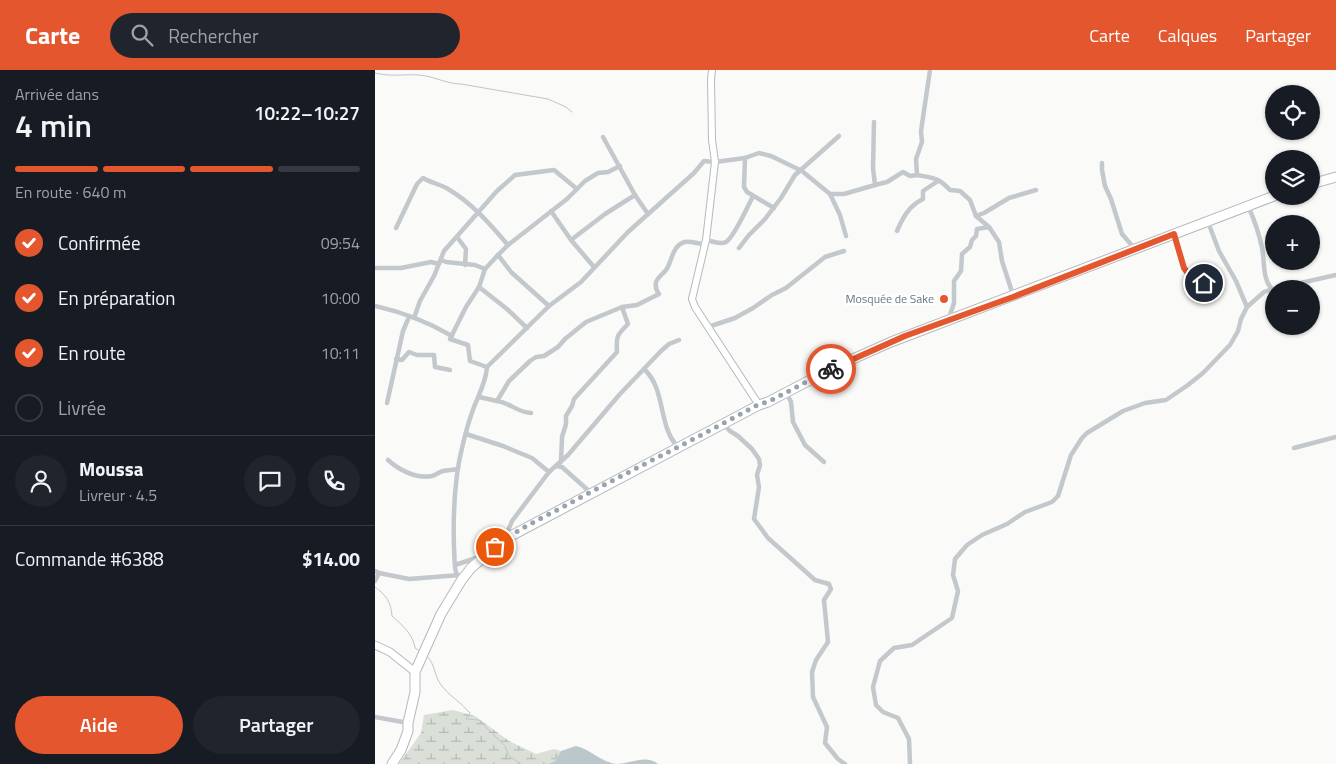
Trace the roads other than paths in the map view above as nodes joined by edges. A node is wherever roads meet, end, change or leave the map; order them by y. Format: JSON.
{"nodes":[{"id":1,"x":712,"y":70,"type":"edge"},
{"id":2,"x":931,"y":70,"type":"edge"},
{"id":3,"x":874,"y":122,"type":"dead end"},
{"id":4,"x":603,"y":136,"type":"dead end"},
{"id":5,"x":839,"y":136,"type":"dead end"},
{"id":6,"x":745,"y":158,"type":"junction"},
{"id":7,"x":715,"y":162,"type":"junction"},
{"id":8,"x":1103,"y":163,"type":"dead end"},
{"id":9,"x":620,"y":166,"type":"junction"},
{"id":10,"x":800,"y":171,"type":"junction"},
{"id":11,"x":917,"y":175,"type":"junction"},
{"id":12,"x":1336,"y":177,"type":"edge"},
{"id":13,"x":938,"y":181,"type":"junction"},
{"id":14,"x":1320,"y":181,"type":"edge"},
{"id":15,"x":875,"y":184,"type":"junction"},
{"id":16,"x":577,"y":189,"type":"junction"},
{"id":17,"x":1036,"y":190,"type":"dead end"},
{"id":18,"x":830,"y":194,"type":"junction"},
{"id":19,"x":635,"y":195,"type":"junction"},
{"id":20,"x":753,"y":196,"type":"junction"},
{"id":21,"x":1265,"y":199,"type":"edge"},
{"id":22,"x":1248,"y":205,"type":"junction"},
{"id":23,"x":773,"y":208,"type":"junction"},
{"id":24,"x":551,"y":211,"type":"junction"},
{"id":25,"x":479,"y":213,"type":"junction"},
{"id":26,"x":648,"y":214,"type":"junction"},
{"id":27,"x":976,"y":216,"type":"junction"},
{"id":28,"x":1207,"y":221,"type":"junction"},
{"id":29,"x":989,"y":227,"type":"junction"},
{"id":30,"x":396,"y":228,"type":"dead end"},
{"id":31,"x":897,"y":231,"type":"dead end"},
{"id":32,"x":1174,"y":234,"type":"junction"},
{"id":33,"x":846,"y":236,"type":"dead end"},
{"id":34,"x":457,"y":237,"type":"junction"},
{"id":35,"x":571,"y":240,"type":"junction"},
{"id":36,"x":705,"y":242,"type":"junction"},
{"id":37,"x":508,"y":245,"type":"junction"},
{"id":38,"x":739,"y":248,"type":"dead end"},
{"id":39,"x":1135,"y":249,"type":"junction"},
{"id":40,"x":844,"y":251,"type":"dead end"},
{"id":41,"x":498,"y":255,"type":"junction"},
{"id":42,"x":440,"y":262,"type":"junction"},
{"id":43,"x":465,"y":264,"type":"junction"},
{"id":44,"x":594,"y":267,"type":"junction"},
{"id":45,"x":375,"y":268,"type":"edge"},
{"id":46,"x":485,"y":269,"type":"junction"},
{"id":47,"x":1336,"y":275,"type":"edge"},
{"id":48,"x":1267,"y":280,"type":"edge"},
{"id":49,"x":1314,"y":280,"type":"edge"},
{"id":50,"x":479,"y":287,"type":"junction"},
{"id":51,"x":1219,"y":290,"type":"dead end"},
{"id":52,"x":1265,"y":292,"type":"edge"},
{"id":53,"x":1013,"y":297,"type":"junction"},
{"id":54,"x":375,"y":306,"type":"edge"},
{"id":55,"x":549,"y":306,"type":"junction"},
{"id":56,"x":622,"y":307,"type":"junction"},
{"id":57,"x":1247,"y":307,"type":"junction"},
{"id":58,"x":411,"y":317,"type":"junction"},
{"id":59,"x":949,"y":320,"type":"junction"},
{"id":60,"x":527,"y":328,"type":"junction"},
{"id":61,"x":708,"y":328,"type":"junction"},
{"id":62,"x":452,"y":336,"type":"junction"},
{"id":63,"x":679,"y":340,"type":"dead end"},
{"id":64,"x":396,"y":359,"type":"junction"},
{"id":65,"x":487,"y":367,"type":"junction"},
{"id":66,"x":450,"y":370,"type":"dead end"},
{"id":67,"x":645,"y":370,"type":"junction"},
{"id":68,"x":786,"y":392,"type":"junction"},
{"id":69,"x":479,"y":397,"type":"junction"},
{"id":70,"x":497,"y":401,"type":"junction"},
{"id":71,"x":387,"y":402,"type":"dead end"},
{"id":72,"x":759,"y":404,"type":"junction"},
{"id":73,"x":531,"y":413,"type":"dead end"},
{"id":74,"x":723,"y":424,"type":"junction"},
{"id":75,"x":466,"y":434,"type":"junction"},
{"id":76,"x":1336,"y":437,"type":"edge"},
{"id":77,"x":679,"y":448,"type":"junction"},
{"id":78,"x":1294,"y":448,"type":"dead end"},
{"id":79,"x":388,"y":460,"type":"dead end"},
{"id":80,"x":561,"y":462,"type":"junction"},
{"id":81,"x":824,"y":462,"type":"dead end"},
{"id":82,"x":556,"y":466,"type":"junction"},
{"id":83,"x":458,"y":469,"type":"junction"},
{"id":84,"x":549,"y":472,"type":"junction"},
{"id":85,"x":590,"y":492,"type":"junction"},
{"id":86,"x":505,"y":539,"type":"junction"},
{"id":87,"x":485,"y":555,"type":"junction"},
{"id":88,"x":455,"y":565,"type":"junction"},
{"id":89,"x":377,"y":572,"type":"edge"},
{"id":90,"x":461,"y":577,"type":"junction"},
{"id":91,"x":376,"y":580,"type":"edge"},
{"id":92,"x":375,"y":645,"type":"edge"},
{"id":93,"x":415,"y":672,"type":"junction"},
{"id":94,"x":375,"y":718,"type":"edge"},
{"id":95,"x":408,"y":723,"type":"junction"},
{"id":96,"x":392,"y":764,"type":"edge"},
{"id":97,"x":845,"y":764,"type":"edge"},
{"id":98,"x":910,"y":764,"type":"edge"}],
"edges":[{"from":1,"to":7,"type":"main road"},
{"from":2,"to":11,"type":"street"},
{"from":3,"to":15,"type":"street"},
{"from":4,"to":9,"type":"street"},
{"from":5,"to":10,"type":"street"},
{"from":6,"to":7,"type":"street"},
{"from":6,"to":10,"type":"street"},
{"from":6,"to":20,"type":"street"},
{"from":7,"to":26,"type":"street"},
{"from":7,"to":36,"type":"main road"},
{"from":8,"to":39,"type":"street"},
{"from":9,"to":16,"type":"street"},
{"from":9,"to":19,"type":"street"},
{"from":10,"to":18,"type":"street"},
{"from":10,"to":23,"type":"street"},
{"from":11,"to":13,"type":"street"},
{"from":11,"to":15,"type":"street"},
{"from":12,"to":14,"type":"highway"},
{"from":13,"to":27,"type":"street"},
{"from":13,"to":31,"type":"street"},
{"from":15,"to":18,"type":"street"},
{"from":16,"to":24,"type":"street"},
{"from":16,"to":25,"type":"street"},
{"from":17,"to":27,"type":"street"},
{"from":18,"to":33,"type":"street"},
{"from":19,"to":26,"type":"street"},
{"from":19,"to":35,"type":"street"},
{"from":20,"to":23,"type":"street"},
{"from":20,"to":36,"type":"street"},
{"from":21,"to":22,"type":"highway"},
{"from":22,"to":28,"type":"highway"},
{"from":22,"to":48,"type":"street"},
{"from":23,"to":38,"type":"street"},
{"from":24,"to":35,"type":"street"},
{"from":24,"to":37,"type":"street"},
{"from":25,"to":30,"type":"street"},
{"from":25,"to":34,"type":"street"},
{"from":25,"to":37,"type":"street"},
{"from":26,"to":44,"type":"street"},
{"from":27,"to":29,"type":"street"},
{"from":28,"to":32,"type":"highway"},
{"from":28,"to":57,"type":"street"},
{"from":29,"to":53,"type":"street"},
{"from":29,"to":59,"type":"street"},
{"from":32,"to":39,"type":"highway"},
{"from":32,"to":51,"type":"street"},
{"from":34,"to":42,"type":"street"},
{"from":34,"to":43,"type":"street"},
{"from":35,"to":44,"type":"street"},
{"from":36,"to":56,"type":"street"},
{"from":36,"to":61,"type":"main road"},
{"from":37,"to":41,"type":"street"},
{"from":39,"to":53,"type":"highway"},
{"from":40,"to":61,"type":"street"},
{"from":41,"to":46,"type":"street"},
{"from":41,"to":55,"type":"street"},
{"from":42,"to":43,"type":"street"},
{"from":42,"to":45,"type":"street"},
{"from":42,"to":58,"type":"street"},
{"from":43,"to":46,"type":"street"},
{"from":44,"to":55,"type":"street"},
{"from":46,"to":50,"type":"street"},
{"from":47,"to":49,"type":"street"},
{"from":50,"to":60,"type":"street"},
{"from":50,"to":62,"type":"street"},
{"from":52,"to":57,"type":"street"},
{"from":53,"to":59,"type":"highway"},
{"from":54,"to":58,"type":"street"},
{"from":55,"to":60,"type":"street"},
{"from":56,"to":70,"type":"street"},
{"from":56,"to":80,"type":"street"},
{"from":57,"to":98,"type":"street"},
{"from":58,"to":62,"type":"street"},
{"from":58,"to":64,"type":"street"},
{"from":59,"to":68,"type":"highway"},
{"from":60,"to":65,"type":"street"},
{"from":61,"to":72,"type":"main road"},
{"from":62,"to":65,"type":"street"},
{"from":63,"to":67,"type":"street"},
{"from":64,"to":66,"type":"street"},
{"from":64,"to":71,"type":"street"},
{"from":65,"to":69,"type":"street"},
{"from":67,"to":77,"type":"street"},
{"from":67,"to":80,"type":"street"},
{"from":68,"to":72,"type":"highway"},
{"from":68,"to":81,"type":"street"},
{"from":69,"to":70,"type":"street"},
{"from":69,"to":75,"type":"street"},
{"from":70,"to":73,"type":"street"},
{"from":72,"to":74,"type":"highway"},
{"from":74,"to":77,"type":"highway"},
{"from":74,"to":97,"type":"street"},
{"from":75,"to":83,"type":"street"},
{"from":75,"to":84,"type":"street"},
{"from":76,"to":78,"type":"street"},
{"from":77,"to":85,"type":"highway"},
{"from":79,"to":83,"type":"street"},
{"from":80,"to":82,"type":"street"},
{"from":82,"to":84,"type":"street"},
{"from":82,"to":85,"type":"street"},
{"from":83,"to":88,"type":"street"},
{"from":84,"to":86,"type":"street"},
{"from":85,"to":86,"type":"highway"},
{"from":86,"to":87,"type":"highway"},
{"from":87,"to":88,"type":"street"},
{"from":87,"to":90,"type":"highway"},
{"from":88,"to":90,"type":"street"},
{"from":89,"to":90,"type":"street"},
{"from":89,"to":91,"type":"street"},
{"from":90,"to":93,"type":"highway"},
{"from":92,"to":93,"type":"main road"},
{"from":93,"to":95,"type":"highway"},
{"from":94,"to":95,"type":"street"},
{"from":95,"to":96,"type":"highway"}]}
